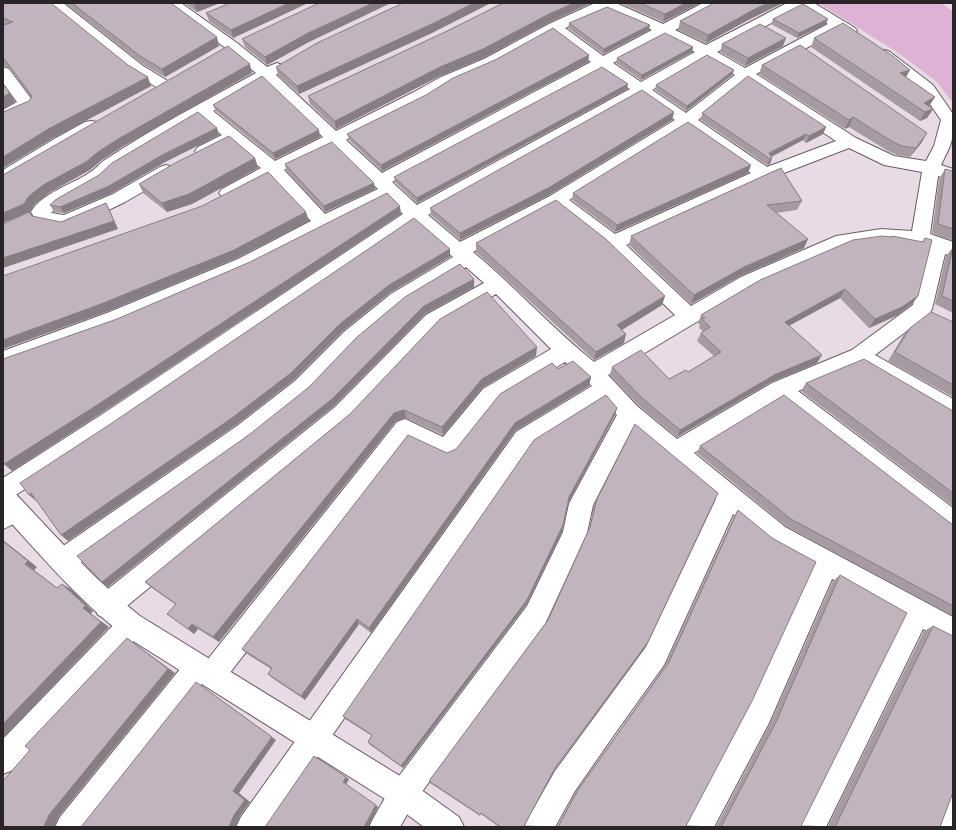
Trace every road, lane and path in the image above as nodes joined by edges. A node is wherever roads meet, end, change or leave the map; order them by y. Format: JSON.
{"nodes":[{"id":1,"x":54,"y":3,"type":"edge"},
{"id":2,"x":172,"y":3,"type":"edge"},
{"id":3,"x":714,"y":3,"type":"edge"},
{"id":4,"x":798,"y":3,"type":"edge"},
{"id":5,"x":804,"y":3,"type":"edge"},
{"id":6,"x":606,"y":4,"type":"edge"},
{"id":7,"x":756,"y":23,"type":"junction"},
{"id":8,"x":840,"y":24,"type":"junction"},
{"id":9,"x":554,"y":27,"type":"junction"},
{"id":10,"x":664,"y":30,"type":"junction"},
{"id":11,"x":704,"y":51,"type":"junction"},
{"id":12,"x":805,"y":51,"type":"junction"},
{"id":13,"x":286,"y":62,"type":"edge"},
{"id":14,"x":602,"y":62,"type":"junction"},
{"id":15,"x":266,"y":74,"type":"junction"},
{"id":16,"x":744,"y":74,"type":"junction"},
{"id":17,"x":5,"y":79,"type":"edge"},
{"id":18,"x":165,"y":85,"type":"edge"},
{"id":19,"x":642,"y":89,"type":"junction"},
{"id":20,"x":202,"y":110,"type":"junction"},
{"id":21,"x":3,"y":117,"type":"edge"},
{"id":22,"x":103,"y":119,"type":"edge"},
{"id":23,"x":688,"y":120,"type":"junction"},
{"id":24,"x":235,"y":136,"type":"junction"},
{"id":25,"x":335,"y":138,"type":"junction"},
{"id":26,"x":850,"y":142,"type":"junction"},
{"id":27,"x":931,"y":168,"type":"junction"},
{"id":28,"x":273,"y":169,"type":"junction"},
{"id":29,"x":766,"y":174,"type":"junction"},
{"id":30,"x":953,"y":175,"type":"edge"},
{"id":31,"x":3,"y":178,"type":"edge"},
{"id":32,"x":385,"y":186,"type":"junction"},
{"id":33,"x":556,"y":200,"type":"junction"},
{"id":34,"x":213,"y":202,"type":"edge"},
{"id":35,"x":414,"y":214,"type":"junction"},
{"id":36,"x":323,"y":223,"type":"junction"},
{"id":37,"x":920,"y":238,"type":"junction"},
{"id":38,"x":613,"y":243,"type":"junction"},
{"id":39,"x":946,"y":247,"type":"edge"},
{"id":40,"x":462,"y":254,"type":"junction"},
{"id":41,"x":498,"y":284,"type":"junction"},
{"id":42,"x":922,"y":309,"type":"junction"},
{"id":43,"x":689,"y":317,"type":"junction"},
{"id":44,"x":940,"y":318,"type":"edge"},
{"id":45,"x":566,"y":351,"type":"junction"},
{"id":46,"x":859,"y":356,"type":"junction"},
{"id":47,"x":3,"y":360,"type":"edge"},
{"id":48,"x":600,"y":380,"type":"junction"},
{"id":49,"x":780,"y":389,"type":"junction"},
{"id":50,"x":953,"y":410,"type":"edge"},
{"id":51,"x":629,"y":413,"type":"junction"},
{"id":52,"x":676,"y":452,"type":"junction"},
{"id":53,"x":729,"y":496,"type":"junction"},
{"id":54,"x":6,"y":503,"type":"edge"},
{"id":55,"x":953,"y":522,"type":"edge"},
{"id":56,"x":62,"y":561,"type":"junction"},
{"id":57,"x":827,"y":562,"type":"junction"},
{"id":58,"x":107,"y":606,"type":"junction"},
{"id":59,"x":918,"y":612,"type":"junction"},
{"id":60,"x":131,"y":624,"type":"junction"},
{"id":61,"x":953,"y":631,"type":"edge"},
{"id":62,"x":205,"y":670,"type":"junction"},
{"id":63,"x":314,"y":737,"type":"junction"},
{"id":64,"x":3,"y":760,"type":"edge"},
{"id":65,"x":403,"y":794,"type":"junction"},
{"id":66,"x":953,"y":808,"type":"edge"},
{"id":67,"x":70,"y":827,"type":"edge"},
{"id":68,"x":251,"y":827,"type":"edge"},
{"id":69,"x":384,"y":827,"type":"edge"},
{"id":70,"x":449,"y":827,"type":"edge"},
{"id":71,"x":539,"y":827,"type":"edge"},
{"id":72,"x":698,"y":827,"type":"edge"},
{"id":73,"x":810,"y":827,"type":"edge"},
{"id":74,"x":946,"y":827,"type":"edge"}],
"edges":[{"from":1,"to":18,"type":"street"},
{"from":2,"to":15,"type":"street"},
{"from":3,"to":10,"type":"street"},
{"from":4,"to":7,"type":"street"},
{"from":5,"to":8,"type":"street"},
{"from":6,"to":9,"type":"street"},
{"from":6,"to":10,"type":"street"},
{"from":7,"to":11,"type":"street"},
{"from":7,"to":12,"type":"street"},
{"from":8,"to":12,"type":"street"},
{"from":8,"to":27,"type":"street"},
{"from":9,"to":14,"type":"street"},
{"from":9,"to":25,"type":"street"},
{"from":10,"to":11,"type":"street"},
{"from":10,"to":14,"type":"street"},
{"from":11,"to":16,"type":"street"},
{"from":11,"to":19,"type":"street"},
{"from":12,"to":16,"type":"street"},
{"from":13,"to":15,"type":"street"},
{"from":14,"to":19,"type":"street"},
{"from":14,"to":32,"type":"street"},
{"from":15,"to":20,"type":"street"},
{"from":15,"to":25,"type":"street"},
{"from":16,"to":23,"type":"street"},
{"from":16,"to":26,"type":"street"},
{"from":17,"to":21,"type":"street"},
{"from":19,"to":23,"type":"street"},
{"from":19,"to":35,"type":"street"},
{"from":20,"to":24,"type":"street"},
{"from":20,"to":24,"type":"street"},
{"from":22,"to":31,"type":"street"},
{"from":23,"to":29,"type":"street"},
{"from":23,"to":33,"type":"street"},
{"from":24,"to":28,"type":"street"},
{"from":25,"to":28,"type":"street"},
{"from":25,"to":32,"type":"street"},
{"from":26,"to":27,"type":"street"},
{"from":26,"to":29,"type":"street"},
{"from":27,"to":30,"type":"street"},
{"from":27,"to":37,"type":"street"},
{"from":28,"to":34,"type":"street"},
{"from":28,"to":36,"type":"street"},
{"from":29,"to":38,"type":"street"},
{"from":32,"to":35,"type":"street"},
{"from":32,"to":36,"type":"street"},
{"from":33,"to":38,"type":"street"},
{"from":33,"to":40,"type":"street"},
{"from":35,"to":40,"type":"street"},
{"from":35,"to":54,"type":"street"},
{"from":36,"to":47,"type":"street"},
{"from":37,"to":39,"type":"street"},
{"from":37,"to":43,"type":"street"},
{"from":38,"to":43,"type":"street"},
{"from":39,"to":42,"type":"street"},
{"from":40,"to":41,"type":"street"},
{"from":40,"to":56,"type":"street"},
{"from":41,"to":45,"type":"street"},
{"from":41,"to":58,"type":"street"},
{"from":42,"to":44,"type":"street"},
{"from":42,"to":46,"type":"street"},
{"from":43,"to":48,"type":"street"},
{"from":45,"to":48,"type":"street"},
{"from":45,"to":62,"type":"street"},
{"from":46,"to":49,"type":"street"},
{"from":46,"to":50,"type":"street"},
{"from":48,"to":51,"type":"street"},
{"from":48,"to":63,"type":"street"},
{"from":49,"to":52,"type":"street"},
{"from":49,"to":55,"type":"street"},
{"from":51,"to":52,"type":"street"},
{"from":51,"to":65,"type":"street"},
{"from":52,"to":53,"type":"street"},
{"from":53,"to":57,"type":"street"},
{"from":53,"to":71,"type":"street"},
{"from":54,"to":56,"type":"street"},
{"from":56,"to":58,"type":"street"},
{"from":57,"to":59,"type":"street"},
{"from":57,"to":72,"type":"street"},
{"from":58,"to":60,"type":"street"},
{"from":59,"to":61,"type":"street"},
{"from":59,"to":73,"type":"street"},
{"from":60,"to":62,"type":"street"},
{"from":60,"to":64,"type":"street"},
{"from":62,"to":63,"type":"street"},
{"from":62,"to":67,"type":"street"},
{"from":63,"to":65,"type":"street"},
{"from":63,"to":68,"type":"street"},
{"from":65,"to":69,"type":"street"},
{"from":65,"to":70,"type":"street"},
{"from":66,"to":74,"type":"street"}]}
